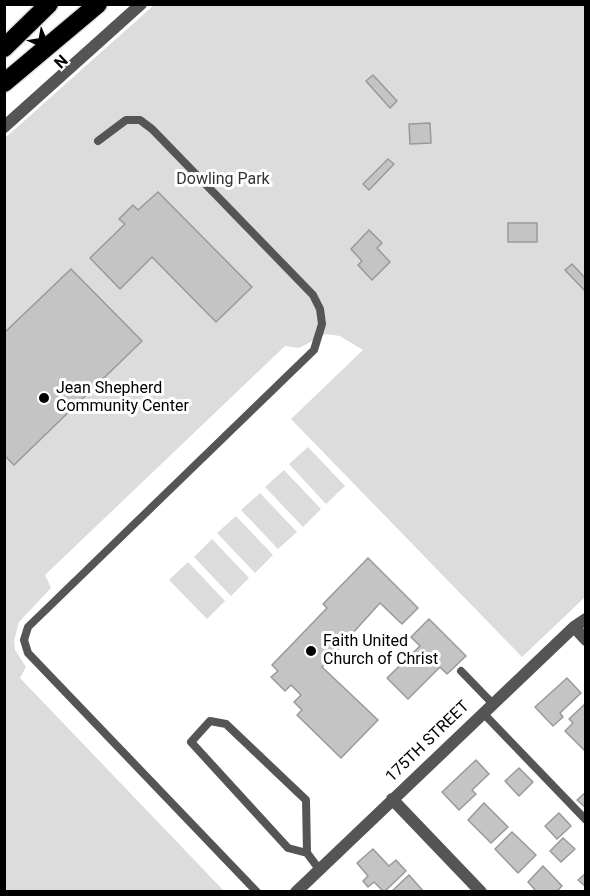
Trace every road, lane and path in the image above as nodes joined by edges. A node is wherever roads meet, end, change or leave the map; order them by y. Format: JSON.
{"nodes":[{"id":1,"x":49,"y":4,"type":"edge"},
{"id":2,"x":98,"y":4,"type":"edge"},
{"id":3,"x":141,"y":4,"type":"edge"},
{"id":4,"x":4,"y":48,"type":"edge"},
{"id":5,"x":4,"y":83,"type":"edge"},
{"id":6,"x":4,"y":127,"type":"edge"},
{"id":7,"x":98,"y":141,"type":"dead end"},
{"id":8,"x":585,"y":619,"type":"edge"},
{"id":9,"x":574,"y":627,"type":"junction"},
{"id":10,"x":585,"y":640,"type":"edge"},
{"id":11,"x":461,"y":671,"type":"dead end"},
{"id":12,"x":493,"y":704,"type":"junction"},
{"id":13,"x":483,"y":713,"type":"junction"},
{"id":14,"x":392,"y":800,"type":"junction"},
{"id":15,"x":585,"y":820,"type":"edge"},
{"id":16,"x":307,"y":852,"type":"junction"},
{"id":17,"x":319,"y":869,"type":"junction"},
{"id":18,"x":256,"y":891,"type":"edge"},
{"id":19,"x":296,"y":891,"type":"edge"},
{"id":20,"x":481,"y":891,"type":"edge"}],
"edges":[{"from":1,"to":4,"type":"highway"},
{"from":2,"to":5,"type":"highway"},
{"from":3,"to":6,"type":"street"},
{"from":7,"to":18,"type":"lane"},
{"from":8,"to":9,"type":"street","name":"175TH STREET"},
{"from":9,"to":10,"type":"street"},
{"from":9,"to":12,"type":"street","name":"175TH STREET"},
{"from":11,"to":12,"type":"lane"},
{"from":12,"to":13,"type":"street","name":"175TH STREET"},
{"from":13,"to":14,"type":"street","name":"175TH STREET"},
{"from":13,"to":15,"type":"lane"},
{"from":14,"to":17,"type":"street","name":"175TH STREET"},
{"from":14,"to":20,"type":"street"},
{"from":16,"to":16,"type":"lane"},
{"from":16,"to":17,"type":"lane"},
{"from":17,"to":19,"type":"street","name":"175TH STREET"}]}
